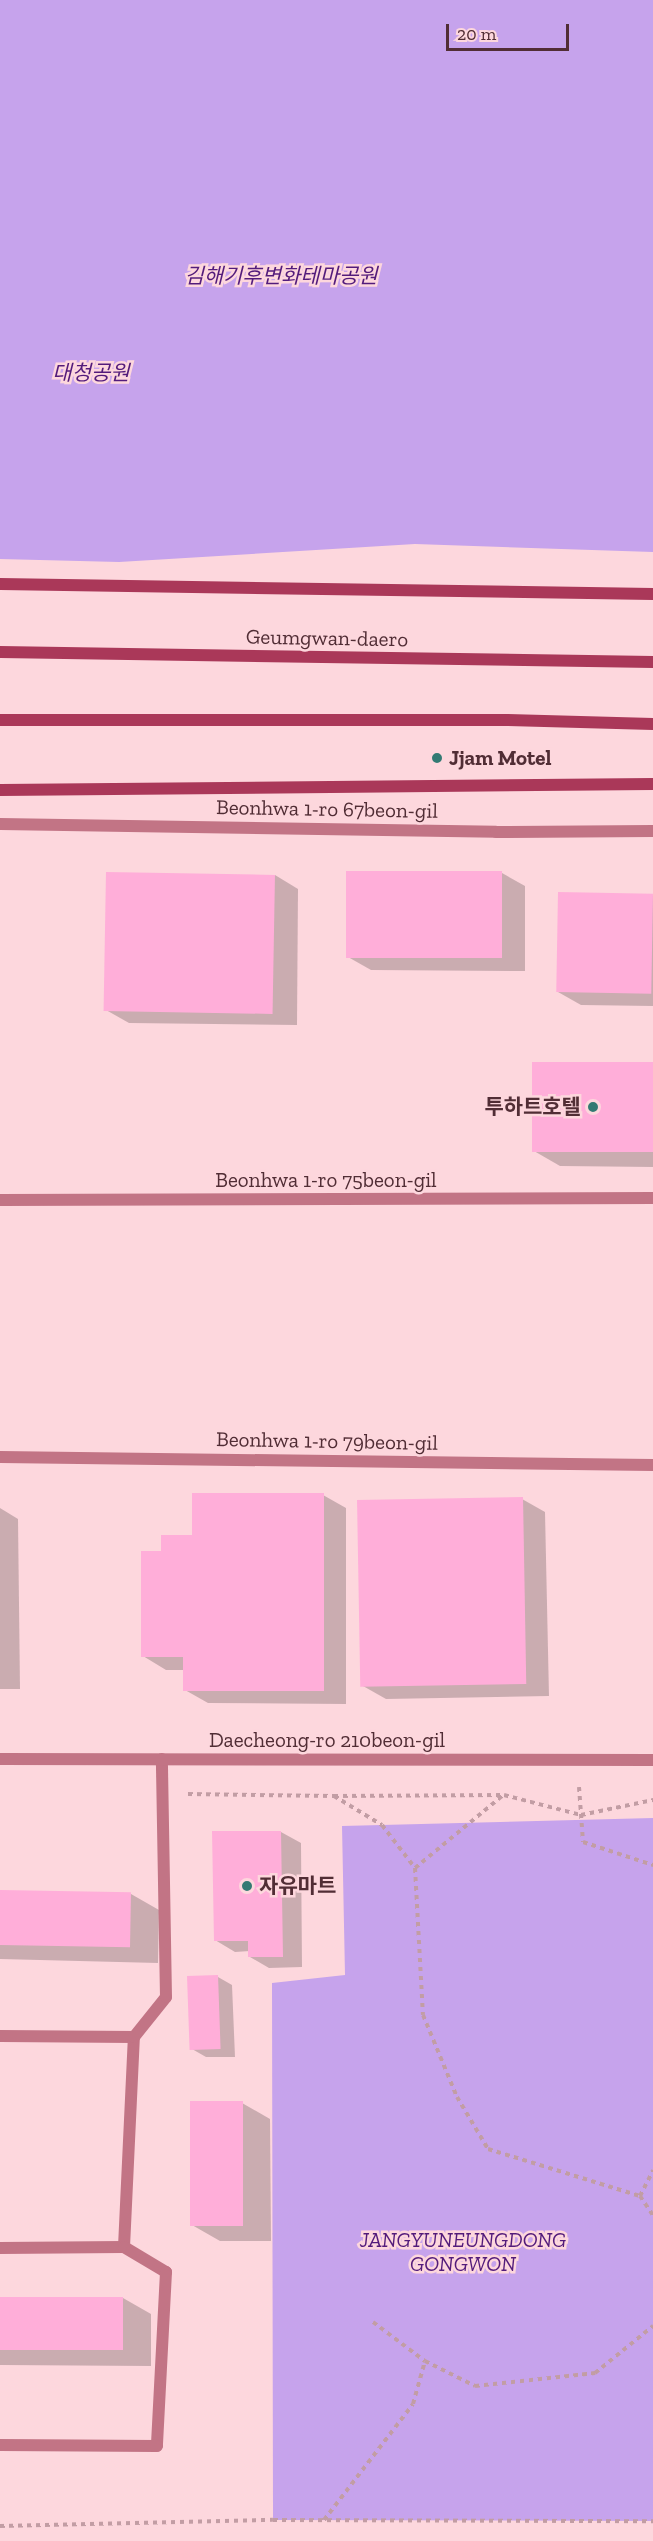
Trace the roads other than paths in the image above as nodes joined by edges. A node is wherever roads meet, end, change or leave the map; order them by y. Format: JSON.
{"nodes":[{"id":1,"x":0,"y":585,"type":"edge"},
{"id":2,"x":653,"y":594,"type":"edge"},
{"id":3,"x":0,"y":652,"type":"edge"},
{"id":4,"x":653,"y":662,"type":"edge"},
{"id":5,"x":0,"y":720,"type":"edge"},
{"id":6,"x":653,"y":724,"type":"edge"},
{"id":7,"x":653,"y":784,"type":"edge"},
{"id":8,"x":0,"y":790,"type":"edge"},
{"id":9,"x":0,"y":824,"type":"edge"},
{"id":10,"x":653,"y":831,"type":"edge"},
{"id":11,"x":653,"y":1198,"type":"edge"},
{"id":12,"x":0,"y":1200,"type":"edge"},
{"id":13,"x":0,"y":1456,"type":"edge"},
{"id":14,"x":653,"y":1465,"type":"edge"},
{"id":15,"x":0,"y":1759,"type":"edge"},
{"id":16,"x":162,"y":1759,"type":"junction"},
{"id":17,"x":653,"y":1760,"type":"edge"},
{"id":18,"x":0,"y":2036,"type":"edge"},
{"id":19,"x":134,"y":2037,"type":"junction"},
{"id":20,"x":124,"y":2247,"type":"junction"},
{"id":21,"x":0,"y":2248,"type":"edge"},
{"id":22,"x":0,"y":2445,"type":"edge"}],
"edges":[{"from":1,"to":2,"type":"main road"},
{"from":3,"to":4,"type":"main road","name":"Geumgwan-daero"},
{"from":5,"to":6,"type":"main road"},
{"from":7,"to":8,"type":"main road"},
{"from":9,"to":10,"type":"street","name":"Beonhwa 1-ro 67beon-gil"},
{"from":11,"to":12,"type":"street","name":"Beonhwa 1-ro 75beon-gil"},
{"from":13,"to":14,"type":"street","name":"Beonhwa 1-ro 79beon-gil"},
{"from":15,"to":16,"type":"street","name":"Daecheong-ro 210beon-gil"},
{"from":16,"to":17,"type":"street","name":"Daecheong-ro 210beon-gil"},
{"from":16,"to":19,"type":"street"},
{"from":18,"to":19,"type":"street"},
{"from":19,"to":20,"type":"street"},
{"from":20,"to":21,"type":"street"},
{"from":20,"to":22,"type":"street"}]}
